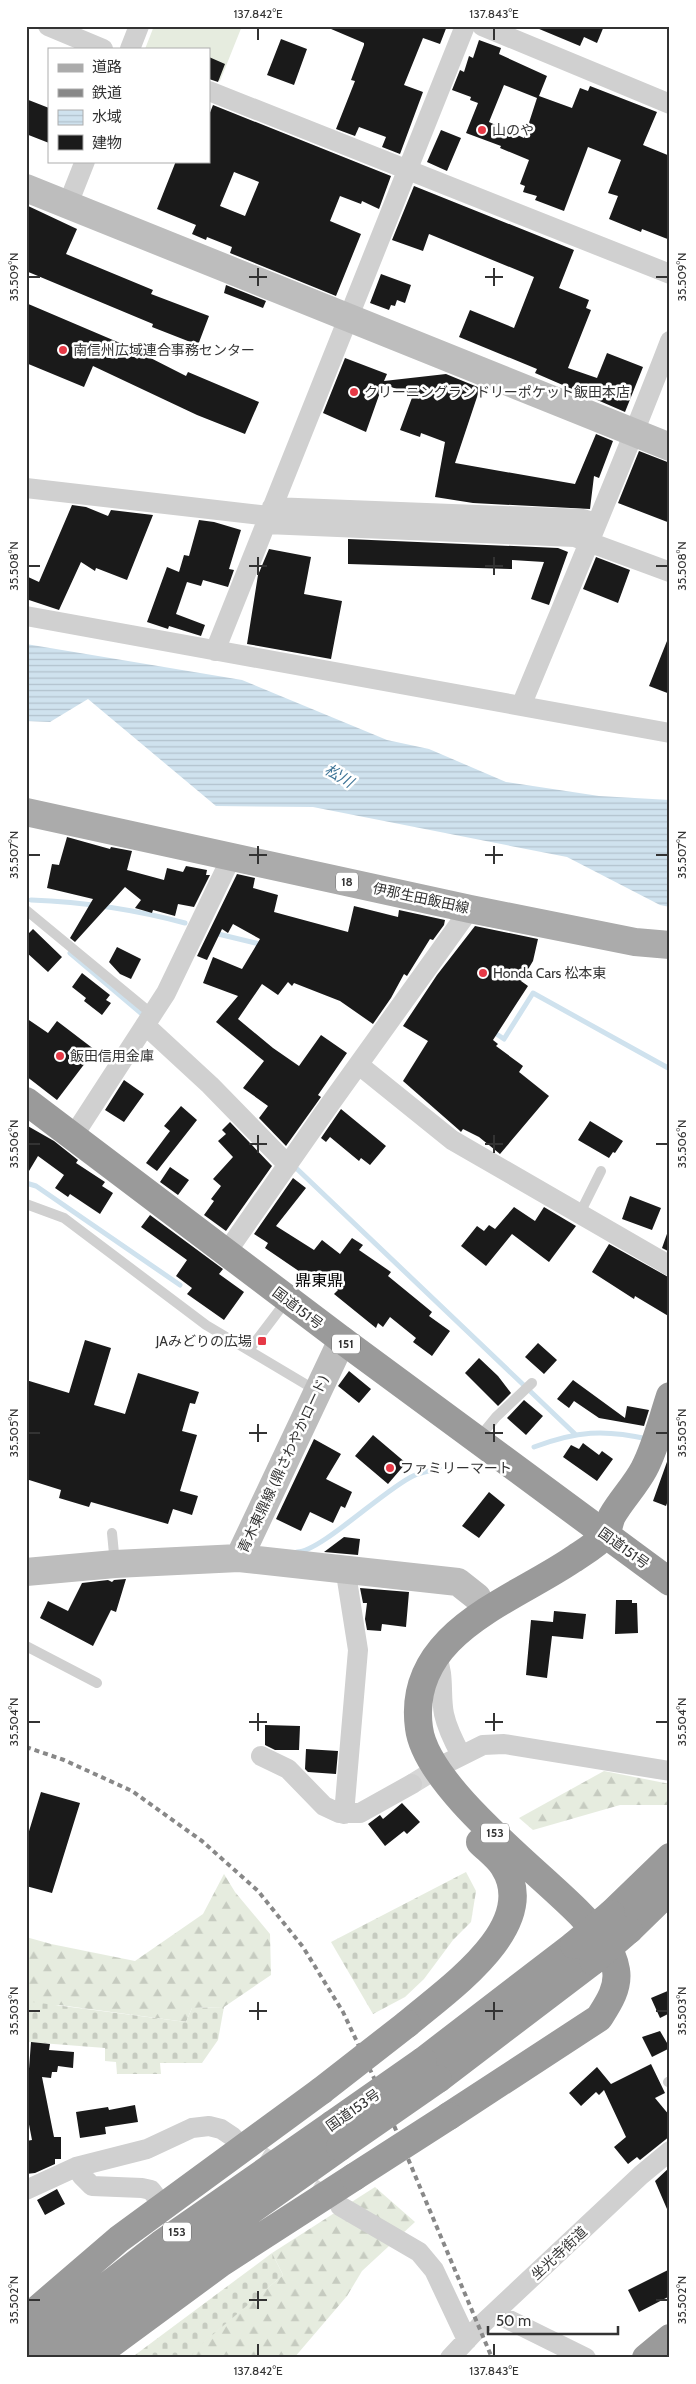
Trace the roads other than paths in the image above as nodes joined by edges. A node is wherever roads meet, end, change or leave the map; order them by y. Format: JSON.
{"nodes":[{"id":1,"x":48,"y":26,"type":"edge"},
{"id":2,"x":139,"y":26,"type":"edge"},
{"id":3,"x":464,"y":26,"type":"edge"},
{"id":4,"x":482,"y":26,"type":"edge"},
{"id":5,"x":101,"y":48,"type":"edge"},
{"id":6,"x":130,"y":48,"type":"edge"},
{"id":7,"x":210,"y":91,"type":"edge"},
{"id":8,"x":670,"y":104,"type":"edge"},
{"id":9,"x":85,"y":162,"type":"edge"},
{"id":10,"x":407,"y":169,"type":"junction"},
{"id":11,"x":26,"y":188,"type":"edge"},
{"id":12,"x":68,"y":204,"type":"junction"},
{"id":13,"x":670,"y":274,"type":"edge"},
{"id":14,"x":347,"y":317,"type":"junction"},
{"id":15,"x":670,"y":341,"type":"edge"},
{"id":16,"x":635,"y":433,"type":"junction"},
{"id":17,"x":670,"y":447,"type":"edge"},
{"id":18,"x":26,"y":488,"type":"edge"},
{"id":19,"x":269,"y":516,"type":"junction"},
{"id":20,"x":592,"y":532,"type":"junction"},
{"id":21,"x":670,"y":572,"type":"edge"},
{"id":22,"x":26,"y":616,"type":"edge"},
{"id":23,"x":215,"y":651,"type":"junction"},
{"id":24,"x":521,"y":706,"type":"junction"},
{"id":25,"x":670,"y":733,"type":"edge"},
{"id":26,"x":26,"y":812,"type":"edge"},
{"id":27,"x":232,"y":856,"type":"junction"},
{"id":28,"x":470,"y":909,"type":"junction"},
{"id":29,"x":26,"y":910,"type":"edge"},
{"id":30,"x":670,"y":946,"type":"edge"},
{"id":31,"x":149,"y":1020,"type":"junction"},
{"id":32,"x":359,"y":1065,"type":"junction"},
{"id":33,"x":26,"y":1101,"type":"edge"},
{"id":34,"x":72,"y":1138,"type":"junction"},
{"id":35,"x":288,"y":1165,"type":"junction"},
{"id":36,"x":601,"y":1171,"type":"dead end"},
{"id":37,"x":26,"y":1204,"type":"edge"},
{"id":38,"x":580,"y":1213,"type":"junction"},
{"id":39,"x":226,"y":1253,"type":"junction"},
{"id":40,"x":670,"y":1266,"type":"edge"},
{"id":41,"x":288,"y":1300,"type":"junction"},
{"id":42,"x":342,"y":1340,"type":"junction"},
{"id":43,"x":249,"y":1350,"type":"junction"},
{"id":44,"x":528,"y":1386,"type":"dead end"},
{"id":45,"x":318,"y":1392,"type":"junction"},
{"id":46,"x":670,"y":1396,"type":"edge"},
{"id":47,"x":660,"y":1438,"type":"edge"},
{"id":48,"x":477,"y":1440,"type":"junction"},
{"id":49,"x":603,"y":1525,"type":"junction"},
{"id":50,"x":112,"y":1533,"type":"dead end"},
{"id":51,"x":239,"y":1558,"type":"junction"},
{"id":52,"x":115,"y":1564,"type":"junction"},
{"id":53,"x":26,"y":1572,"type":"edge"},
{"id":54,"x":349,"y":1572,"type":"junction"},
{"id":55,"x":670,"y":1582,"type":"edge"},
{"id":56,"x":477,"y":1597,"type":"junction"},
{"id":57,"x":26,"y":1646,"type":"edge"},
{"id":58,"x":436,"y":1655,"type":"junction"},
{"id":59,"x":97,"y":1683,"type":"dead end"},
{"id":60,"x":461,"y":1755,"type":"junction"},
{"id":61,"x":261,"y":1756,"type":"dead end"},
{"id":62,"x":443,"y":1765,"type":"tunnel mouth"},
{"id":63,"x":670,"y":1771,"type":"edge"},
{"id":64,"x":412,"y":1784,"type":"tunnel mouth"},
{"id":65,"x":344,"y":1814,"type":"junction"},
{"id":66,"x":670,"y":1857,"type":"edge"},
{"id":67,"x":670,"y":1890,"type":"edge"},
{"id":68,"x":620,"y":1922,"type":"junction"},
{"id":69,"x":337,"y":2135,"type":"junction"},
{"id":70,"x":232,"y":2137,"type":"tunnel mouth"},
{"id":71,"x":670,"y":2151,"type":"edge"},
{"id":72,"x":76,"y":2167,"type":"junction"},
{"id":73,"x":26,"y":2190,"type":"edge"},
{"id":74,"x":164,"y":2206,"type":"junction"},
{"id":75,"x":340,"y":2206,"type":"tunnel mouth"},
{"id":76,"x":495,"y":2313,"type":"junction"},
{"id":77,"x":26,"y":2319,"type":"edge"},
{"id":78,"x":670,"y":2338,"type":"edge"},
{"id":79,"x":467,"y":2340,"type":"junction"},
{"id":80,"x":26,"y":2349,"type":"edge"},
{"id":81,"x":53,"y":2358,"type":"edge"},
{"id":82,"x":92,"y":2358,"type":"edge"},
{"id":83,"x":450,"y":2358,"type":"edge"},
{"id":84,"x":586,"y":2358,"type":"edge"},
{"id":85,"x":646,"y":2358,"type":"edge"}],
"edges":[{"from":1,"to":5,"type":"street"},
{"from":2,"to":6,"type":"street"},
{"from":3,"to":10,"type":"street"},
{"from":4,"to":8,"type":"street"},
{"from":7,"to":10,"type":"street"},
{"from":9,"to":12,"type":"street"},
{"from":10,"to":13,"type":"street"},
{"from":10,"to":14,"type":"street"},
{"from":11,"to":12,"type":"street"},
{"from":12,"to":14,"type":"street"},
{"from":14,"to":16,"type":"street"},
{"from":14,"to":19,"type":"street"},
{"from":15,"to":16,"type":"street"},
{"from":16,"to":17,"type":"street"},
{"from":16,"to":20,"type":"street"},
{"from":18,"to":19,"type":"street"},
{"from":19,"to":20,"type":"street"},
{"from":19,"to":23,"type":"street"},
{"from":20,"to":21,"type":"street"},
{"from":20,"to":24,"type":"street"},
{"from":22,"to":23,"type":"street"},
{"from":23,"to":24,"type":"street"},
{"from":24,"to":25,"type":"street"},
{"from":26,"to":27,"type":"main road","name":"伊那生田飯田線","number":"18"},
{"from":27,"to":28,"type":"main road","name":"伊那生田飯田線","number":"18"},
{"from":27,"to":31,"type":"street"},
{"from":28,"to":30,"type":"main road","name":"伊那生田飯田線","number":"18"},
{"from":28,"to":32,"type":"street"},
{"from":29,"to":31,"type":"lane"},
{"from":31,"to":34,"type":"street"},
{"from":31,"to":35,"type":"street"},
{"from":32,"to":35,"type":"street"},
{"from":32,"to":38,"type":"street"},
{"from":33,"to":34,"type":"highway","name":"国道151号","number":"151"},
{"from":34,"to":39,"type":"highway","name":"国道151号","number":"151"},
{"from":35,"to":39,"type":"street"},
{"from":36,"to":38,"type":"lane"},
{"from":37,"to":43,"type":"lane"},
{"from":38,"to":40,"type":"street"},
{"from":39,"to":41,"type":"highway","name":"国道151号","number":"151"},
{"from":41,"to":42,"type":"highway","name":"国道151号","number":"151"},
{"from":41,"to":43,"type":"lane"},
{"from":42,"to":45,"type":"street","name":"青木東鼎線 (鼎さわやかロード)"},
{"from":42,"to":48,"type":"highway","name":"国道151号","number":"151"},
{"from":43,"to":45,"type":"lane"},
{"from":44,"to":48,"type":"lane"},
{"from":45,"to":51,"type":"street","name":"青木東鼎線 (鼎さわやかロード)"},
{"from":46,"to":47,"type":"highway","number":"153"},
{"from":47,"to":49,"type":"highway","number":"153"},
{"from":48,"to":49,"type":"highway","name":"国道151号","number":"151"},
{"from":49,"to":55,"type":"highway","name":"国道151号","number":"151"},
{"from":49,"to":56,"type":"highway","number":"153"},
{"from":49,"to":58,"type":"highway","number":"153"},
{"from":50,"to":52,"type":"lane"},
{"from":51,"to":52,"type":"street","name":"青木東鼎線 (鼎さわやかロード)"},
{"from":51,"to":54,"type":"street"},
{"from":52,"to":53,"type":"street","name":"青木東鼎線 (鼎さわやかロード)"},
{"from":54,"to":56,"type":"street"},
{"from":54,"to":65,"type":"street"},
{"from":56,"to":74,"type":"highway","number":"153","bridge":true},
{"from":57,"to":59,"type":"lane"},
{"from":58,"to":60,"type":"street"},
{"from":58,"to":82,"type":"highway","number":"153","bridge":true},
{"from":60,"to":62,"type":"street"},
{"from":60,"to":63,"type":"street"},
{"from":61,"to":65,"type":"street"},
{"from":64,"to":65,"type":"street"},
{"from":66,"to":68,"type":"highway","name":"国道153号","number":"153"},
{"from":67,"to":68,"type":"highway","name":"国道153号","number":"153"},
{"from":68,"to":69,"type":"highway","name":"国道153号","number":"153","bridge":true},
{"from":69,"to":80,"type":"highway","name":"国道153号","number":"153"},
{"from":69,"to":81,"type":"highway","name":"国道153号","number":"153"},
{"from":70,"to":72,"type":"street"},
{"from":71,"to":76,"type":"street","name":"坐光寺街道"},
{"from":72,"to":73,"type":"street"},
{"from":72,"to":74,"type":"street"},
{"from":74,"to":77,"type":"highway","number":"153"},
{"from":75,"to":79,"type":"street"},
{"from":76,"to":79,"type":"street","name":"坐光寺街道"},
{"from":76,"to":84,"type":"street"},
{"from":78,"to":85,"type":"highway"},
{"from":79,"to":83,"type":"street","name":"坐光寺街道"}]}
